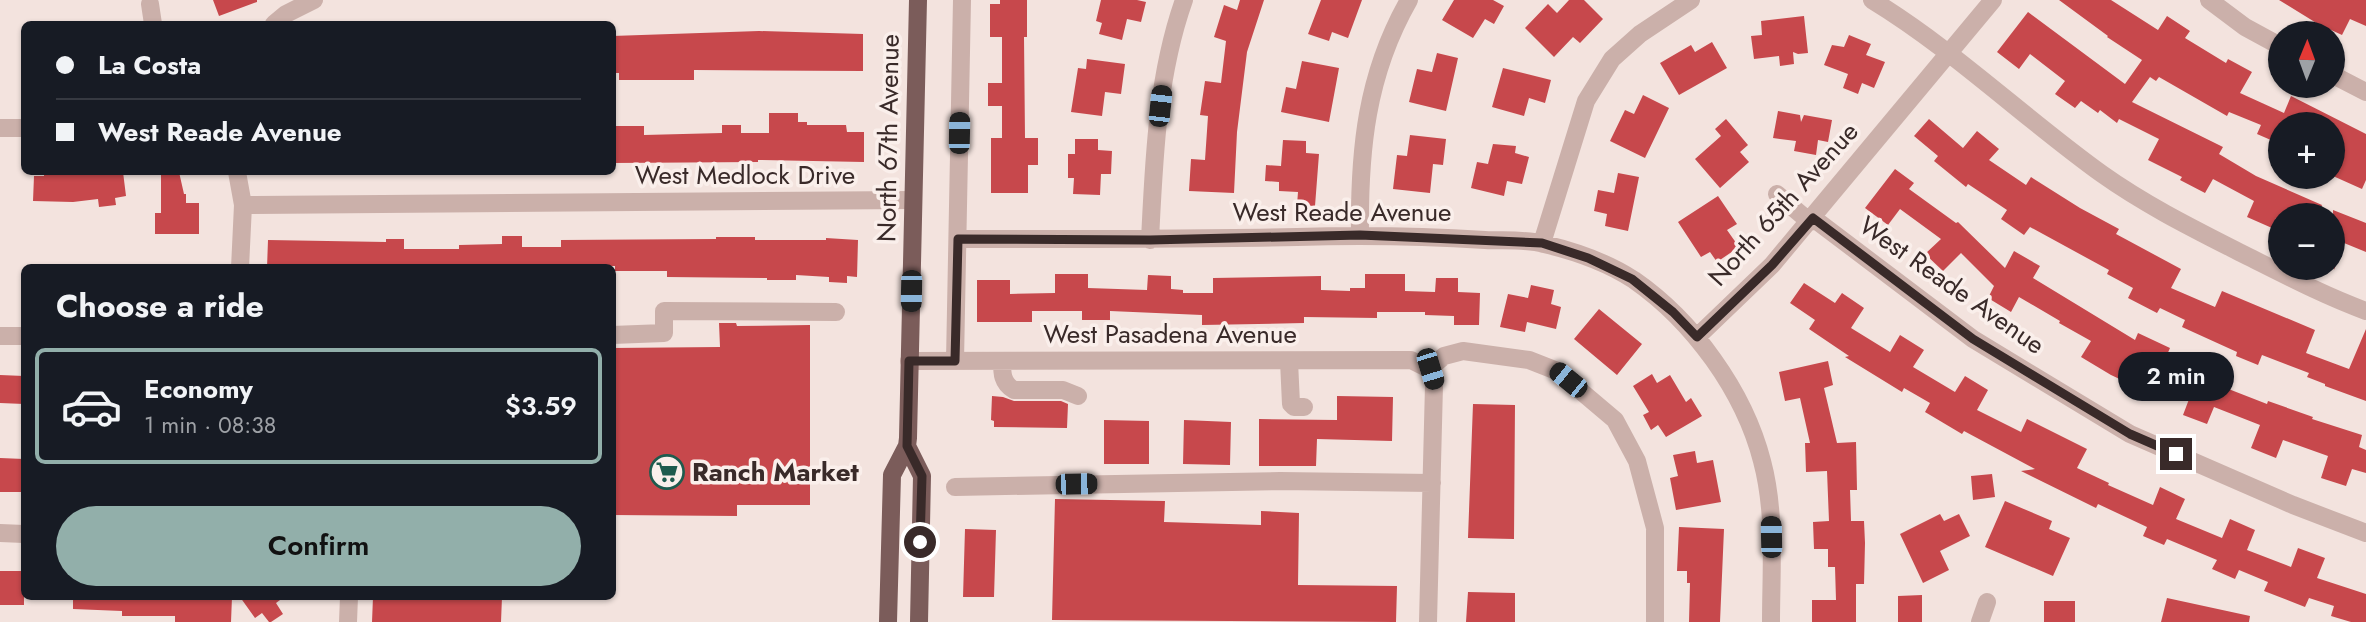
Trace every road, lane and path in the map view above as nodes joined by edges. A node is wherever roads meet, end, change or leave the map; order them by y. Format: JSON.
{"nodes":[{"id":1,"x":314,"y":0,"type":"edge"},
{"id":2,"x":918,"y":0,"type":"edge"},
{"id":3,"x":962,"y":0,"type":"edge"},
{"id":4,"x":1184,"y":0,"type":"edge"},
{"id":5,"x":1409,"y":0,"type":"edge"},
{"id":6,"x":1691,"y":0,"type":"edge"},
{"id":7,"x":1872,"y":0,"type":"edge"},
{"id":8,"x":1993,"y":0,"type":"edge"},
{"id":9,"x":2209,"y":0,"type":"edge"},
{"id":10,"x":150,"y":4,"type":"dead end"},
{"id":11,"x":153,"y":21,"type":"edge"},
{"id":12,"x":278,"y":21,"type":"edge"},
{"id":13,"x":2268,"y":39,"type":"edge"},
{"id":14,"x":1948,"y":51,"type":"junction"},
{"id":15,"x":2345,"y":81,"type":"edge"},
{"id":16,"x":2366,"y":92,"type":"edge"},
{"id":17,"x":0,"y":128,"type":"edge"},
{"id":18,"x":21,"y":128,"type":"edge"},
{"id":19,"x":238,"y":175,"type":"edge"},
{"id":20,"x":1777,"y":194,"type":"dead end"},
{"id":21,"x":912,"y":200,"type":"junction"},
{"id":22,"x":243,"y":205,"type":"junction"},
{"id":23,"x":1811,"y":220,"type":"junction"},
{"id":24,"x":1360,"y":235,"type":"junction"},
{"id":25,"x":958,"y":239,"type":"junction"},
{"id":26,"x":1150,"y":240,"type":"junction"},
{"id":27,"x":1542,"y":243,"type":"junction"},
{"id":28,"x":240,"y":264,"type":"edge"},
{"id":29,"x":2366,"y":311,"type":"edge"},
{"id":30,"x":836,"y":312,"type":"dead end"},
{"id":31,"x":616,"y":335,"type":"edge"},
{"id":32,"x":0,"y":336,"type":"edge"},
{"id":33,"x":21,"y":336,"type":"edge"},
{"id":34,"x":1697,"y":337,"type":"junction"},
{"id":35,"x":1289,"y":360,"type":"junction"},
{"id":36,"x":909,"y":361,"type":"junction"},
{"id":37,"x":955,"y":361,"type":"junction"},
{"id":38,"x":1002,"y":361,"type":"junction"},
{"id":39,"x":1430,"y":369,"type":"junction"},
{"id":40,"x":1079,"y":396,"type":"dead end"},
{"id":41,"x":1289,"y":404,"type":"dead end"},
{"id":42,"x":907,"y":446,"type":"junction"},
{"id":43,"x":1432,"y":483,"type":"junction"},
{"id":44,"x":956,"y":487,"type":"dead end"},
{"id":45,"x":0,"y":533,"type":"edge"},
{"id":46,"x":2366,"y":533,"type":"edge"},
{"id":47,"x":21,"y":534,"type":"edge"},
{"id":48,"x":349,"y":600,"type":"edge"},
{"id":49,"x":1987,"y":601,"type":"dead end"},
{"id":50,"x":348,"y":622,"type":"edge"},
{"id":51,"x":888,"y":622,"type":"edge"},
{"id":52,"x":919,"y":622,"type":"edge"},
{"id":53,"x":1428,"y":622,"type":"edge"},
{"id":54,"x":1655,"y":622,"type":"edge"},
{"id":55,"x":1771,"y":622,"type":"edge"},
{"id":56,"x":1980,"y":622,"type":"edge"}],
"edges":[{"from":1,"to":12,"type":"street"},
{"from":2,"to":21,"type":"main road","name":"North 67th Avenue"},
{"from":3,"to":25,"type":"street"},
{"from":4,"to":26,"type":"street"},
{"from":5,"to":24,"type":"street"},
{"from":6,"to":27,"type":"street"},
{"from":7,"to":14,"type":"street"},
{"from":8,"to":14,"type":"street","name":"North 65th Avenue"},
{"from":9,"to":13,"type":"street"},
{"from":10,"to":11,"type":"street"},
{"from":14,"to":23,"type":"street","name":"North 65th Avenue"},
{"from":14,"to":29,"type":"street"},
{"from":15,"to":16,"type":"street"},
{"from":17,"to":18,"type":"street"},
{"from":19,"to":22,"type":"street"},
{"from":20,"to":23,"type":"street","name":"West Reade Avenue"},
{"from":21,"to":22,"type":"street","name":"West Medlock Drive"},
{"from":21,"to":36,"type":"main road","name":"North 67th Avenue"},
{"from":22,"to":28,"type":"street"},
{"from":23,"to":34,"type":"street","name":"North 65th Avenue"},
{"from":23,"to":46,"type":"street","name":"West Reade Avenue"},
{"from":24,"to":26,"type":"street","name":"West Reade Avenue"},
{"from":24,"to":27,"type":"street","name":"West Reade Avenue"},
{"from":25,"to":26,"type":"street","name":"West Reade Avenue"},
{"from":25,"to":37,"type":"street"},
{"from":27,"to":34,"type":"street","name":"West Reade Avenue"},
{"from":30,"to":31,"type":"street"},
{"from":32,"to":33,"type":"street"},
{"from":34,"to":55,"type":"street"},
{"from":35,"to":38,"type":"street","name":"West Pasadena Avenue"},
{"from":35,"to":39,"type":"street","name":"West Pasadena Avenue"},
{"from":35,"to":41,"type":"street"},
{"from":36,"to":37,"type":"street","name":"West Pasadena Avenue"},
{"from":36,"to":42,"type":"main road","name":"North 67th Avenue"},
{"from":37,"to":38,"type":"street","name":"West Pasadena Avenue"},
{"from":38,"to":40,"type":"street"},
{"from":39,"to":43,"type":"street"},
{"from":39,"to":54,"type":"street"},
{"from":42,"to":51,"type":"main road","name":"North 67th Avenue"},
{"from":42,"to":52,"type":"main road","name":"North 67th Avenue"},
{"from":43,"to":44,"type":"street"},
{"from":43,"to":53,"type":"street"},
{"from":45,"to":47,"type":"street"},
{"from":48,"to":50,"type":"street"},
{"from":49,"to":56,"type":"street"}]}
